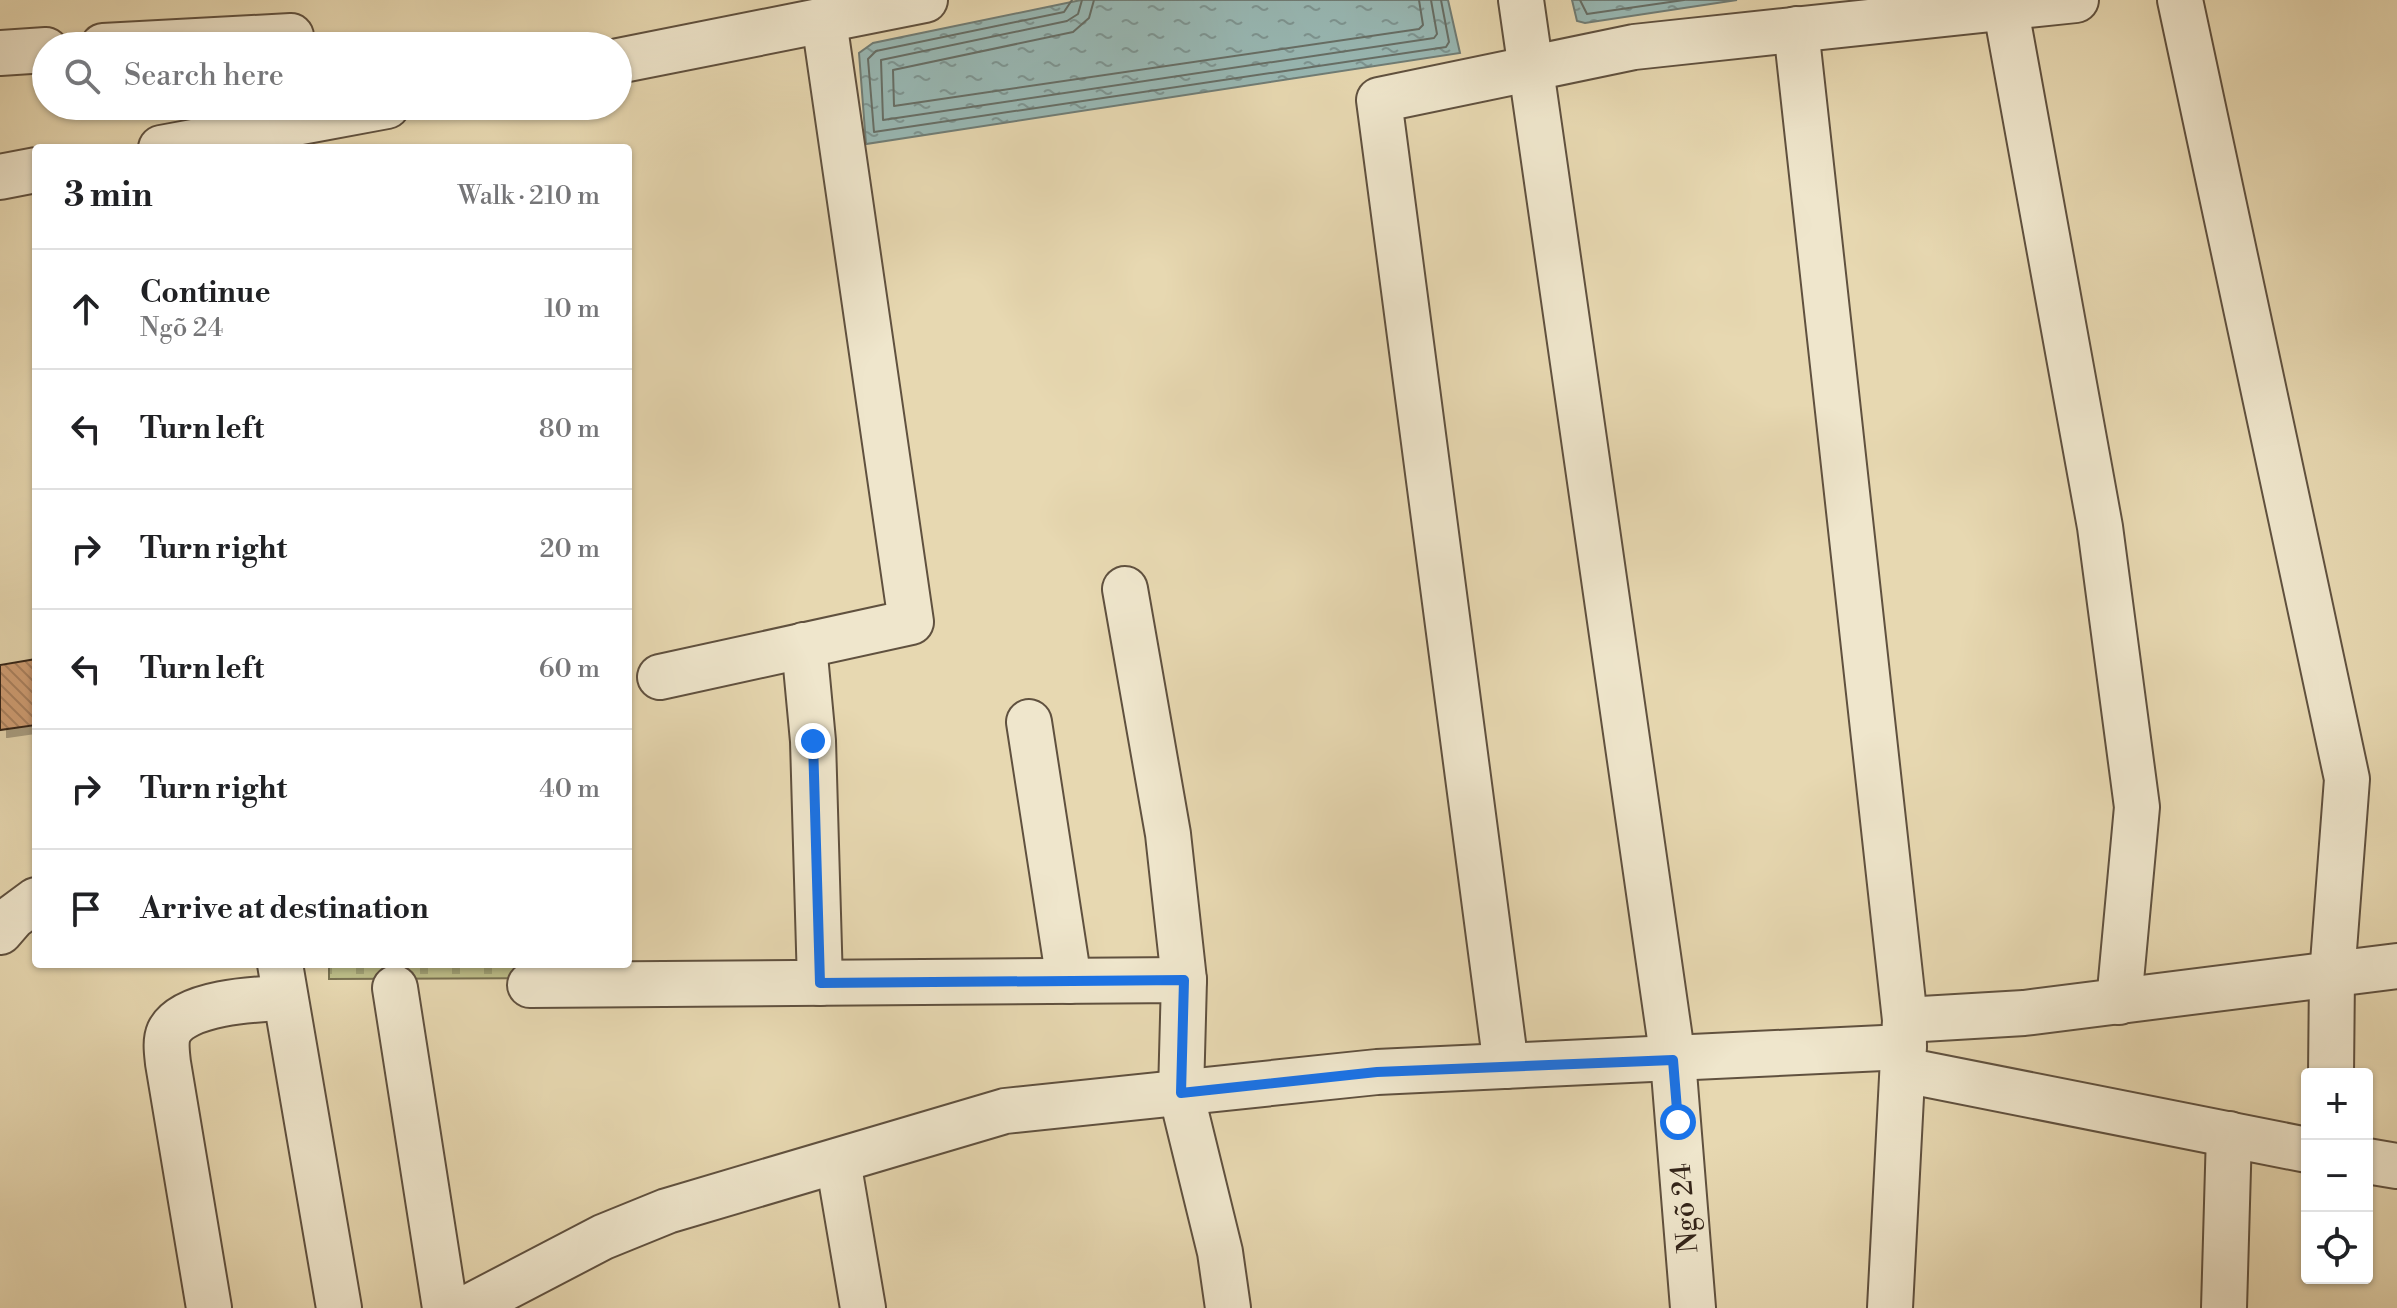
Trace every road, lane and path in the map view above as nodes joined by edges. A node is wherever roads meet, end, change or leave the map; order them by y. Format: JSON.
{"nodes":[{"id":1,"x":925,"y":0,"type":"edge"},
{"id":2,"x":1521,"y":0,"type":"edge"},
{"id":3,"x":2076,"y":0,"type":"edge"},
{"id":4,"x":2180,"y":0,"type":"edge"},
{"id":5,"x":2005,"y":5,"type":"junction"},
{"id":6,"x":824,"y":21,"type":"junction"},
{"id":7,"x":293,"y":27,"type":"edge"},
{"id":8,"x":1796,"y":29,"type":"junction"},
{"id":9,"x":243,"y":32,"type":"edge"},
{"id":10,"x":32,"y":51,"type":"edge"},
{"id":11,"x":0,"y":53,"type":"edge"},
{"id":12,"x":632,"y":58,"type":"edge"},
{"id":13,"x":1532,"y":68,"type":"junction"},
{"id":14,"x":312,"y":120,"type":"edge"},
{"id":15,"x":274,"y":127,"type":"edge"},
{"id":16,"x":183,"y":144,"type":"edge"},
{"id":17,"x":32,"y":171,"type":"edge"},
{"id":18,"x":0,"y":177,"type":"edge"},
{"id":19,"x":1125,"y":589,"type":"dead end"},
{"id":20,"x":804,"y":645,"type":"junction"},
{"id":21,"x":660,"y":677,"type":"dead end"},
{"id":22,"x":1029,"y":722,"type":"dead end"},
{"id":23,"x":32,"y":903,"type":"edge"},
{"id":24,"x":0,"y":932,"type":"edge"},
{"id":25,"x":2397,"y":966,"type":"edge"},
{"id":26,"x":2332,"y":976,"type":"junction"},
{"id":27,"x":1184,"y":980,"type":"junction"},
{"id":28,"x":282,"y":981,"type":"edge"},
{"id":29,"x":1069,"y":981,"type":"junction"},
{"id":30,"x":820,"y":983,"type":"junction"},
{"id":31,"x":530,"y":985,"type":"dead end"},
{"id":32,"x":395,"y":988,"type":"dead end"},
{"id":33,"x":2119,"y":1002,"type":"junction"},
{"id":34,"x":1904,"y":1046,"type":"junction"},
{"id":35,"x":1673,"y":1060,"type":"junction"},
{"id":36,"x":1506,"y":1066,"type":"junction"},
{"id":37,"x":2331,"y":1068,"type":"edge"},
{"id":38,"x":1181,"y":1093,"type":"junction"},
{"id":39,"x":2229,"y":1134,"type":"junction"},
{"id":40,"x":2301,"y":1149,"type":"edge"},
{"id":41,"x":838,"y":1161,"type":"junction"},
{"id":42,"x":2373,"y":1162,"type":"edge"},
{"id":43,"x":2397,"y":1166,"type":"edge"},
{"id":44,"x":209,"y":1308,"type":"edge"},
{"id":45,"x":339,"y":1308,"type":"edge"},
{"id":46,"x":445,"y":1308,"type":"edge"},
{"id":47,"x":467,"y":1308,"type":"edge"},
{"id":48,"x":863,"y":1308,"type":"edge"},
{"id":49,"x":1228,"y":1308,"type":"edge"},
{"id":50,"x":1693,"y":1308,"type":"edge"},
{"id":51,"x":1890,"y":1308,"type":"edge"},
{"id":52,"x":2224,"y":1308,"type":"edge"}],
"edges":[{"from":1,"to":6,"type":"street"},
{"from":2,"to":13,"type":"street","name":"Ngõ 24"},
{"from":3,"to":5,"type":"street"},
{"from":4,"to":26,"type":"street"},
{"from":5,"to":8,"type":"street"},
{"from":5,"to":33,"type":"street"},
{"from":6,"to":12,"type":"street"},
{"from":6,"to":20,"type":"street"},
{"from":7,"to":9,"type":"street"},
{"from":8,"to":13,"type":"street"},
{"from":8,"to":34,"type":"street"},
{"from":10,"to":11,"type":"street"},
{"from":13,"to":35,"type":"street","name":"Ngõ 24"},
{"from":13,"to":36,"type":"street"},
{"from":14,"to":15,"type":"street"},
{"from":15,"to":16,"type":"street"},
{"from":17,"to":18,"type":"street"},
{"from":19,"to":27,"type":"street"},
{"from":20,"to":21,"type":"street"},
{"from":20,"to":30,"type":"street"},
{"from":22,"to":29,"type":"street"},
{"from":23,"to":24,"type":"street"},
{"from":25,"to":26,"type":"street"},
{"from":26,"to":33,"type":"street"},
{"from":26,"to":37,"type":"street"},
{"from":27,"to":29,"type":"street"},
{"from":27,"to":38,"type":"street"},
{"from":28,"to":44,"type":"street"},
{"from":28,"to":45,"type":"street"},
{"from":29,"to":30,"type":"street"},
{"from":30,"to":31,"type":"street"},
{"from":32,"to":46,"type":"street"},
{"from":33,"to":34,"type":"street"},
{"from":34,"to":35,"type":"street"},
{"from":34,"to":39,"type":"street"},
{"from":34,"to":51,"type":"street"},
{"from":35,"to":36,"type":"street"},
{"from":35,"to":50,"type":"street","name":"Ngõ 24"},
{"from":36,"to":38,"type":"street"},
{"from":38,"to":41,"type":"street"},
{"from":38,"to":49,"type":"street"},
{"from":39,"to":40,"type":"street"},
{"from":39,"to":52,"type":"street"},
{"from":41,"to":47,"type":"street"},
{"from":41,"to":48,"type":"street"},
{"from":42,"to":43,"type":"street"}]}
